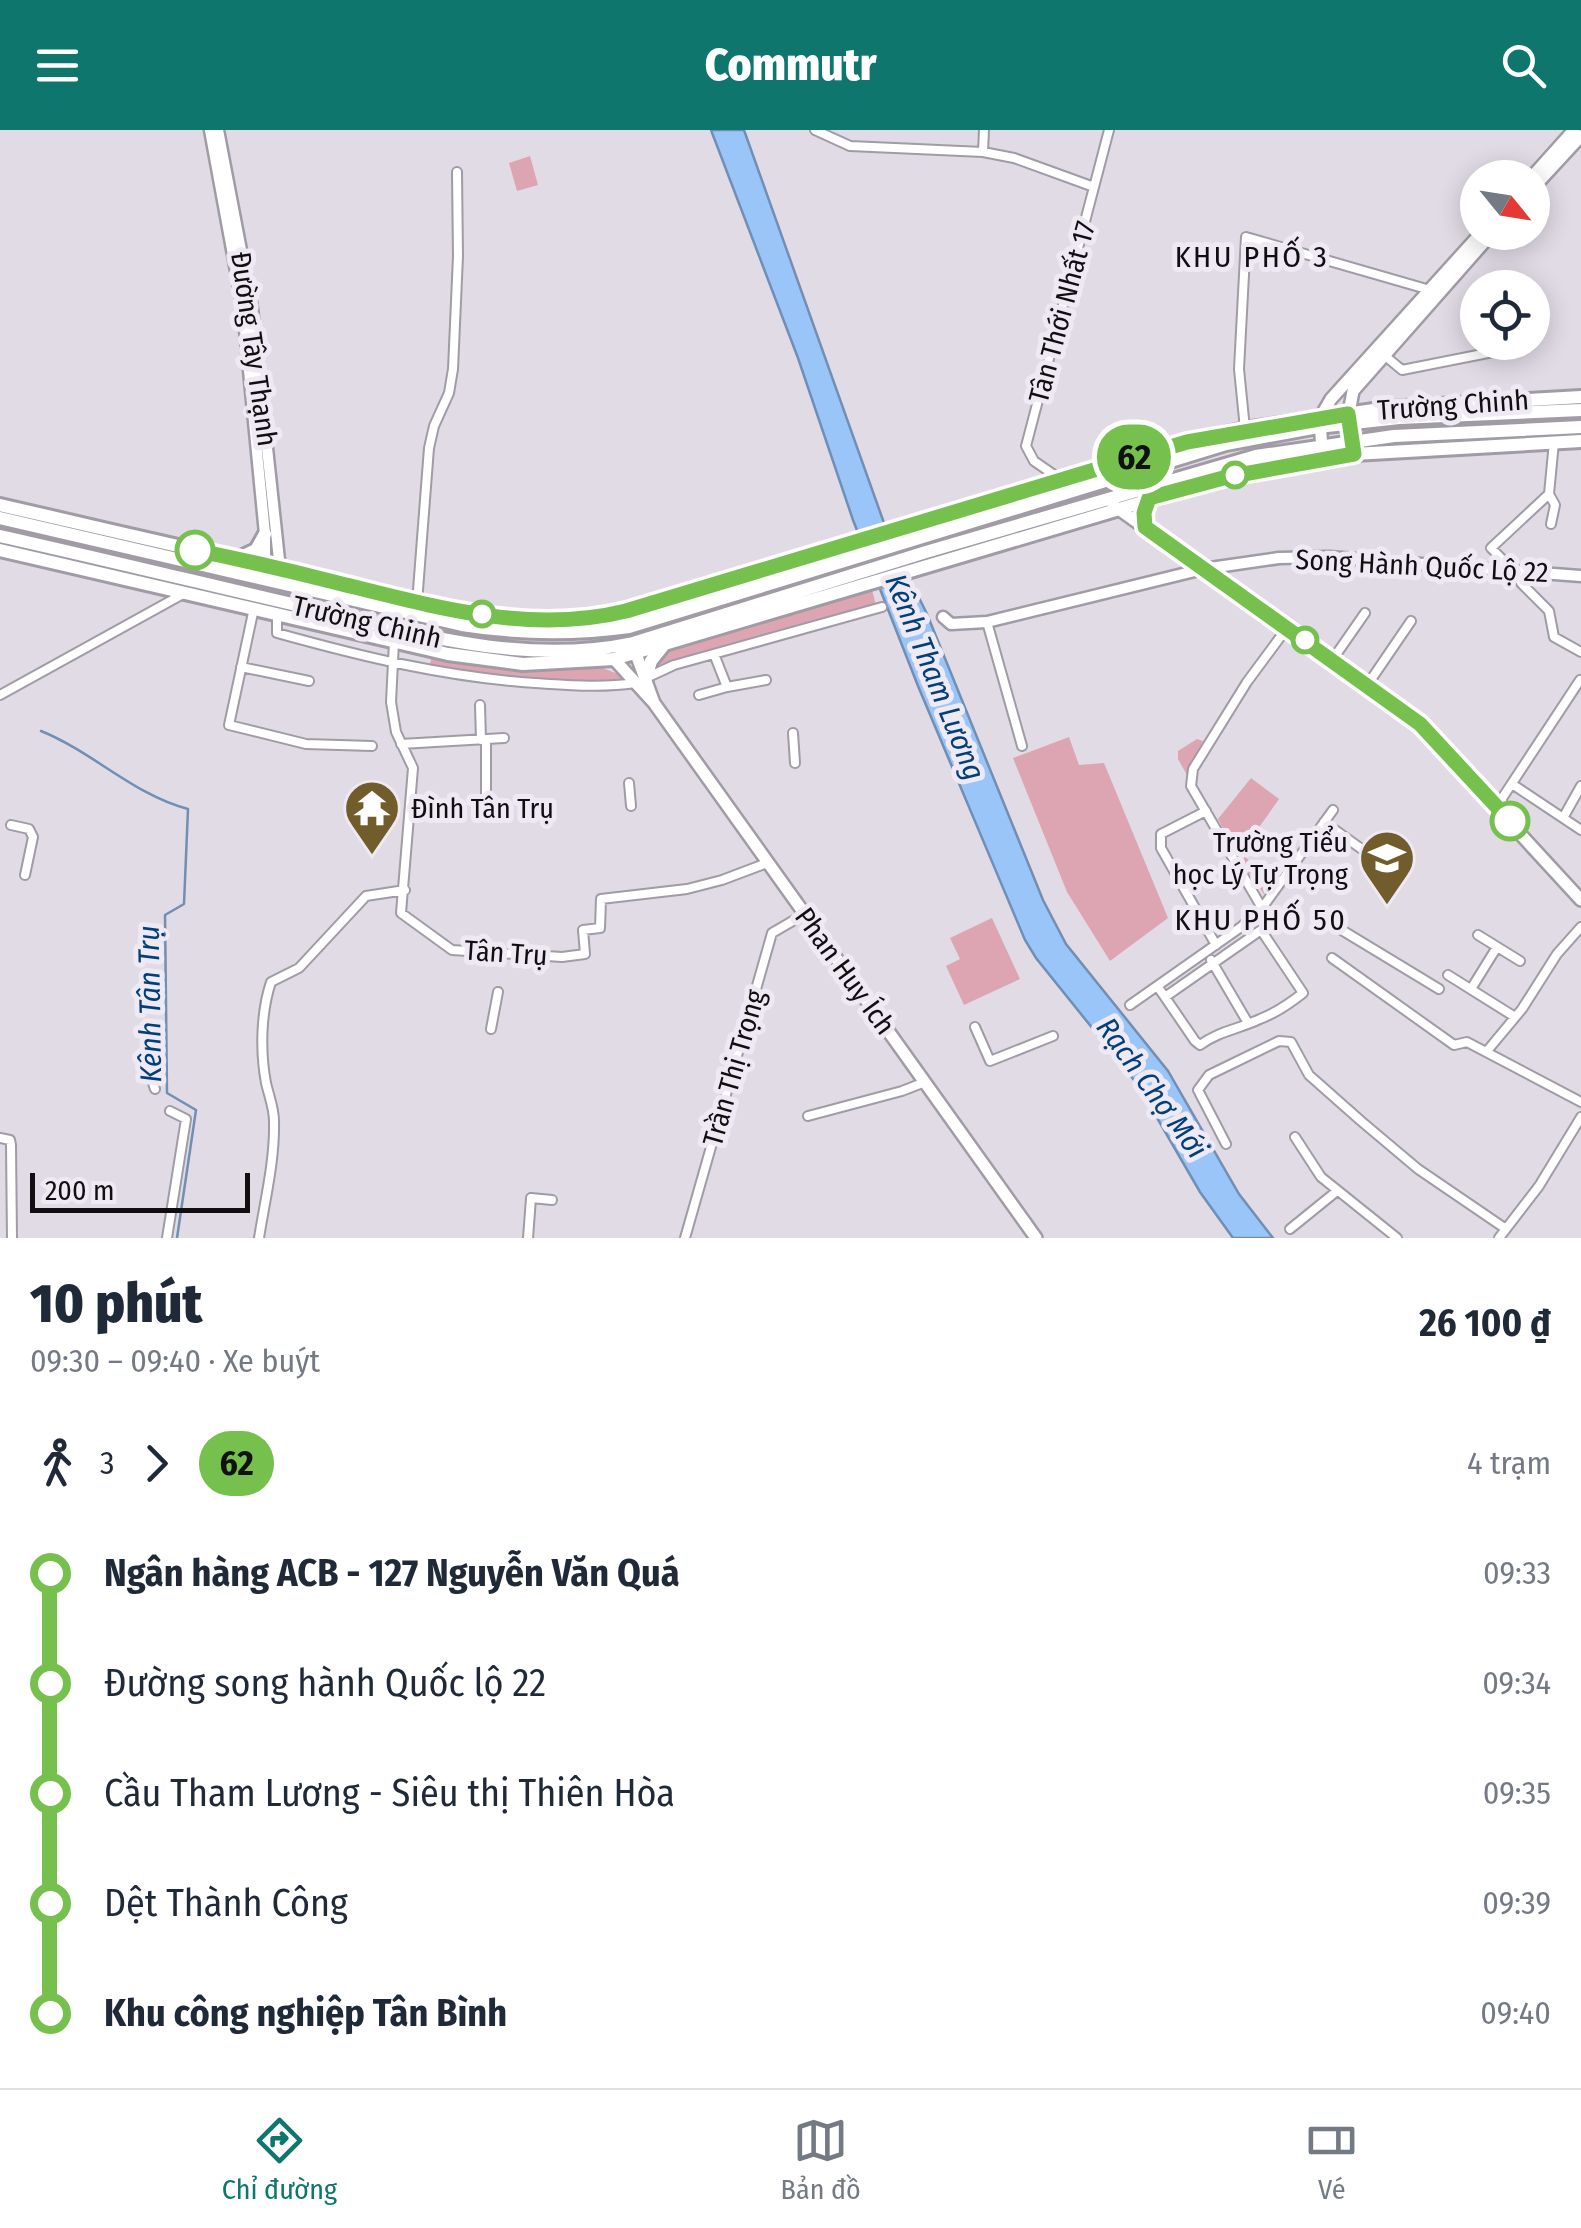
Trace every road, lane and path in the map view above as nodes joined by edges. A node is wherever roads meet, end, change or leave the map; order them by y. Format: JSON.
{"nodes":[{"id":1,"x":210,"y":130,"type":"edge"},
{"id":2,"x":218,"y":130,"type":"edge"},
{"id":3,"x":816,"y":130,"type":"edge"},
{"id":4,"x":984,"y":130,"type":"edge"},
{"id":5,"x":1109,"y":130,"type":"edge"},
{"id":6,"x":1574,"y":130,"type":"edge"},
{"id":7,"x":832,"y":134,"type":"edge"},
{"id":8,"x":1581,"y":136,"type":"edge"},
{"id":9,"x":983,"y":152,"type":"junction"},
{"id":10,"x":1547,"y":160,"type":"edge"},
{"id":11,"x":1550,"y":170,"type":"edge"},
{"id":12,"x":456,"y":172,"type":"dead end"},
{"id":13,"x":224,"y":178,"type":"junction"},
{"id":14,"x":1094,"y":187,"type":"junction"},
{"id":15,"x":1469,"y":250,"type":"edge"},
{"id":16,"x":1471,"y":250,"type":"edge"},
{"id":17,"x":1430,"y":290,"type":"junction"},
{"id":18,"x":1384,"y":355,"type":"junction"},
{"id":19,"x":1460,"y":359,"type":"edge"},
{"id":20,"x":254,"y":376,"type":"junction"},
{"id":21,"x":1581,"y":397,"type":"edge"},
{"id":22,"x":1581,"y":410,"type":"edge"},
{"id":23,"x":1349,"y":418,"type":"junction"},
{"id":24,"x":1319,"y":422,"type":"junction"},
{"id":25,"x":1581,"y":427,"type":"edge"},
{"id":26,"x":1246,"y":435,"type":"junction"},
{"id":27,"x":1581,"y":441,"type":"edge"},
{"id":28,"x":1554,"y":442,"type":"junction"},
{"id":29,"x":1352,"y":447,"type":"junction"},
{"id":30,"x":1322,"y":451,"type":"junction"},
{"id":31,"x":1060,"y":479,"type":"junction"},
{"id":32,"x":1549,"y":494,"type":"junction"},
{"id":33,"x":1149,"y":498,"type":"junction"},
{"id":34,"x":1104,"y":499,"type":"junction"},
{"id":35,"x":0,"y":506,"type":"edge"},
{"id":36,"x":1118,"y":508,"type":"junction"},
{"id":37,"x":0,"y":518,"type":"edge"},
{"id":38,"x":1551,"y":524,"type":"dead end"},
{"id":39,"x":58,"y":525,"type":"junction"},
{"id":40,"x":1145,"y":527,"type":"junction"},
{"id":41,"x":922,"y":529,"type":"junction"},
{"id":42,"x":265,"y":534,"type":"junction"},
{"id":43,"x":0,"y":536,"type":"edge"},
{"id":44,"x":0,"y":550,"type":"edge"},
{"id":45,"x":50,"y":554,"type":"junction"},
{"id":46,"x":928,"y":558,"type":"junction"},
{"id":47,"x":236,"y":559,"type":"junction"},
{"id":48,"x":208,"y":567,"type":"junction"},
{"id":49,"x":1203,"y":569,"type":"junction"},
{"id":50,"x":1502,"y":570,"type":"junction"},
{"id":51,"x":1520,"y":571,"type":"junction"},
{"id":52,"x":271,"y":574,"type":"junction"},
{"id":53,"x":1581,"y":576,"type":"edge"},
{"id":54,"x":766,"y":577,"type":"junction"},
{"id":55,"x":187,"y":592,"type":"junction"},
{"id":56,"x":255,"y":602,"type":"junction"},
{"id":57,"x":417,"y":602,"type":"junction"},
{"id":58,"x":277,"y":607,"type":"junction"},
{"id":59,"x":773,"y":607,"type":"junction"},
{"id":60,"x":882,"y":607,"type":"dead end"},
{"id":61,"x":626,"y":611,"type":"junction"},
{"id":62,"x":1366,"y":612,"type":"dead end"},
{"id":63,"x":943,"y":617,"type":"dead end"},
{"id":64,"x":1411,"y":621,"type":"dead end"},
{"id":65,"x":986,"y":622,"type":"junction"},
{"id":66,"x":605,"y":623,"type":"junction"},
{"id":67,"x":628,"y":627,"type":"junction"},
{"id":68,"x":681,"y":628,"type":"junction"},
{"id":69,"x":1287,"y":628,"type":"junction"},
{"id":70,"x":394,"y":642,"type":"junction"},
{"id":71,"x":661,"y":647,"type":"junction"},
{"id":72,"x":634,"y":648,"type":"junction"},
{"id":73,"x":1581,"y":652,"type":"edge"},
{"id":74,"x":612,"y":654,"type":"junction"},
{"id":75,"x":714,"y":654,"type":"junction"},
{"id":76,"x":1332,"y":660,"type":"junction"},
{"id":77,"x":393,"y":665,"type":"junction"},
{"id":78,"x":241,"y":667,"type":"junction"},
{"id":79,"x":640,"y":680,"type":"junction"},
{"id":80,"x":766,"y":680,"type":"dead end"},
{"id":81,"x":1580,"y":680,"type":"edge"},
{"id":82,"x":308,"y":682,"type":"dead end"},
{"id":83,"x":1368,"y":684,"type":"junction"},
{"id":84,"x":727,"y":687,"type":"junction"},
{"id":85,"x":0,"y":695,"type":"edge"},
{"id":86,"x":699,"y":695,"type":"dead end"},
{"id":87,"x":480,"y":705,"type":"dead end"},
{"id":88,"x":793,"y":733,"type":"dead end"},
{"id":89,"x":504,"y":738,"type":"dead end"},
{"id":90,"x":483,"y":740,"type":"junction"},
{"id":91,"x":401,"y":744,"type":"junction"},
{"id":92,"x":372,"y":746,"type":"dead end"},
{"id":93,"x":1022,"y":746,"type":"dead end"},
{"id":94,"x":796,"y":762,"type":"dead end"},
{"id":95,"x":628,"y":782,"type":"dead end"},
{"id":96,"x":1512,"y":784,"type":"junction"},
{"id":97,"x":1581,"y":786,"type":"edge"},
{"id":98,"x":486,"y":795,"type":"dead end"},
{"id":99,"x":631,"y":806,"type":"dead end"},
{"id":100,"x":1497,"y":806,"type":"junction"},
{"id":101,"x":1333,"y":810,"type":"dead end"},
{"id":102,"x":1206,"y":811,"type":"junction"},
{"id":103,"x":1563,"y":818,"type":"junction"},
{"id":104,"x":1324,"y":822,"type":"junction"},
{"id":105,"x":11,"y":825,"type":"dead end"},
{"id":106,"x":1581,"y":830,"type":"edge"},
{"id":107,"x":1363,"y":850,"type":"dead end"},
{"id":108,"x":767,"y":863,"type":"junction"},
{"id":109,"x":25,"y":875,"type":"dead end"},
{"id":110,"x":405,"y":890,"type":"junction"},
{"id":111,"x":1581,"y":900,"type":"edge"},
{"id":112,"x":1262,"y":908,"type":"junction"},
{"id":113,"x":804,"y":915,"type":"junction"},
{"id":114,"x":1581,"y":927,"type":"edge"},
{"id":115,"x":1340,"y":929,"type":"dead end"},
{"id":116,"x":1478,"y":935,"type":"dead end"},
{"id":117,"x":1216,"y":945,"type":"junction"},
{"id":118,"x":1497,"y":947,"type":"junction"},
{"id":119,"x":1206,"y":952,"type":"junction"},
{"id":120,"x":1332,"y":958,"type":"dead end"},
{"id":121,"x":1520,"y":961,"type":"dead end"},
{"id":122,"x":1213,"y":964,"type":"junction"},
{"id":123,"x":1448,"y":975,"type":"dead end"},
{"id":124,"x":1158,"y":987,"type":"junction"},
{"id":125,"x":1439,"y":989,"type":"dead end"},
{"id":126,"x":1470,"y":990,"type":"junction"},
{"id":127,"x":498,"y":992,"type":"dead end"},
{"id":128,"x":1165,"y":998,"type":"junction"},
{"id":129,"x":1130,"y":1005,"type":"dead end"},
{"id":130,"x":1515,"y":1017,"type":"junction"},
{"id":131,"x":1248,"y":1024,"type":"junction"},
{"id":132,"x":975,"y":1026,"type":"dead end"},
{"id":133,"x":492,"y":1029,"type":"dead end"},
{"id":134,"x":1053,"y":1036,"type":"dead end"},
{"id":135,"x":1486,"y":1051,"type":"junction"},
{"id":136,"x":925,"y":1082,"type":"junction"},
{"id":137,"x":1581,"y":1102,"type":"edge"},
{"id":138,"x":170,"y":1111,"type":"dead end"},
{"id":139,"x":808,"y":1116,"type":"dead end"},
{"id":140,"x":1581,"y":1116,"type":"edge"},
{"id":141,"x":1294,"y":1137,"type":"dead end"},
{"id":142,"x":0,"y":1138,"type":"edge"},
{"id":143,"x":1226,"y":1144,"type":"dead end"},
{"id":144,"x":1337,"y":1191,"type":"junction"},
{"id":145,"x":552,"y":1200,"type":"dead end"},
{"id":146,"x":1290,"y":1229,"type":"dead end"},
{"id":147,"x":1506,"y":1229,"type":"junction"},
{"id":148,"x":12,"y":1238,"type":"edge"},
{"id":149,"x":168,"y":1238,"type":"edge"},
{"id":150,"x":259,"y":1238,"type":"edge"},
{"id":151,"x":528,"y":1238,"type":"edge"},
{"id":152,"x":685,"y":1238,"type":"edge"},
{"id":153,"x":1036,"y":1238,"type":"edge"},
{"id":154,"x":1396,"y":1238,"type":"edge"},
{"id":155,"x":1499,"y":1238,"type":"edge"}],
"edges":[{"from":1,"to":13,"type":"street","name":"Đường Tây Thạnh"},
{"from":2,"to":13,"type":"street","name":"Đường Tây Thạnh"},
{"from":3,"to":7,"type":"street"},
{"from":4,"to":9,"type":"street"},
{"from":5,"to":14,"type":"street","name":"Tân Thới Nhất 17"},
{"from":6,"to":10,"type":"main road"},
{"from":7,"to":9,"type":"street"},
{"from":8,"to":11,"type":"main road"},
{"from":9,"to":14,"type":"street"},
{"from":12,"to":57,"type":"street"},
{"from":13,"to":20,"type":"street","name":"Đường Tây Thạnh"},
{"from":14,"to":31,"type":"street","name":"Tân Thới Nhất 17"},
{"from":15,"to":17,"type":"main road"},
{"from":16,"to":18,"type":"main road"},
{"from":17,"to":24,"type":"main road"},
{"from":17,"to":26,"type":"street"},
{"from":18,"to":19,"type":"street"},
{"from":18,"to":23,"type":"main road"},
{"from":20,"to":42,"type":"street","name":"Đường Tây Thạnh"},
{"from":20,"to":52,"type":"street","name":"Đường Tây Thạnh"},
{"from":21,"to":23,"type":"main road","name":"Trường Chinh"},
{"from":22,"to":23,"type":"main road","name":"Trường Chinh"},
{"from":23,"to":24,"type":"main road","name":"Trường Chinh"},
{"from":23,"to":29,"type":"main road"},
{"from":24,"to":26,"type":"main road","name":"Trường Chinh"},
{"from":24,"to":30,"type":"main road"},
{"from":25,"to":29,"type":"main road","name":"Trường Chinh"},
{"from":26,"to":31,"type":"main road","name":"Trường Chinh"},
{"from":26,"to":41,"type":"main road","name":"Trường Chinh"},
{"from":27,"to":28,"type":"main road","name":"Trường Chinh"},
{"from":28,"to":29,"type":"main road","name":"Trường Chinh"},
{"from":28,"to":32,"type":"street"},
{"from":29,"to":30,"type":"main road","name":"Trường Chinh"},
{"from":30,"to":33,"type":"main road","name":"Trường Chinh"},
{"from":30,"to":34,"type":"main road","name":"Trường Chinh"},
{"from":31,"to":41,"type":"main road","name":"Trường Chinh"},
{"from":32,"to":38,"type":"street"},
{"from":32,"to":50,"type":"street"},
{"from":33,"to":36,"type":"main road","name":"Trường Chinh"},
{"from":33,"to":40,"type":"main road"},
{"from":34,"to":36,"type":"main road"},
{"from":34,"to":46,"type":"main road","name":"Trường Chinh"},
{"from":35,"to":39,"type":"main road","name":"Trường Chinh"},
{"from":36,"to":40,"type":"main road"},
{"from":36,"to":46,"type":"main road","name":"Trường Chinh"},
{"from":37,"to":39,"type":"main road","name":"Trường Chinh"},
{"from":39,"to":45,"type":"main road"},
{"from":39,"to":47,"type":"main road","name":"Trường Chinh"},
{"from":39,"to":48,"type":"main road","name":"Trường Chinh"},
{"from":40,"to":49,"type":"main road"},
{"from":41,"to":54,"type":"main road","name":"Trường Chinh"},
{"from":42,"to":47,"type":"main road"},
{"from":42,"to":52,"type":"street","name":"Đường Tây Thạnh"},
{"from":43,"to":45,"type":"main road","name":"Trường Chinh"},
{"from":44,"to":45,"type":"main road","name":"Trường Chinh"},
{"from":45,"to":55,"type":"main road","name":"Trường Chinh"},
{"from":45,"to":56,"type":"main road","name":"Trường Chinh"},
{"from":46,"to":59,"type":"main road","name":"Trường Chinh"},
{"from":47,"to":48,"type":"main road"},
{"from":47,"to":52,"type":"main road","name":"Trường Chinh"},
{"from":48,"to":52,"type":"main road","name":"Trường Chinh"},
{"from":49,"to":50,"type":"street","name":"Song Hành Quốc Lộ 22"},
{"from":49,"to":65,"type":"street"},
{"from":49,"to":69,"type":"main road"},
{"from":50,"to":51,"type":"street","name":"Song Hành Quốc Lộ 22"},
{"from":51,"to":53,"type":"street","name":"Song Hành Quốc Lộ 22"},
{"from":51,"to":73,"type":"street"},
{"from":52,"to":56,"type":"main road"},
{"from":52,"to":57,"type":"main road","name":"Trường Chinh"},
{"from":52,"to":58,"type":"main road"},
{"from":52,"to":66,"type":"main road","name":"Trường Chinh"},
{"from":54,"to":61,"type":"main road","name":"Trường Chinh"},
{"from":54,"to":67,"type":"main road","name":"Trường Chinh"},
{"from":55,"to":56,"type":"main road","name":"Trường Chinh"},
{"from":55,"to":85,"type":"street"},
{"from":56,"to":58,"type":"main road","name":"Trường Chinh"},
{"from":56,"to":78,"type":"street"},
{"from":57,"to":66,"type":"main road","name":"Trường Chinh"},
{"from":58,"to":70,"type":"main road","name":"Trường Chinh"},
{"from":58,"to":74,"type":"main road","name":"Trường Chinh"},
{"from":58,"to":77,"type":"street","name":"Trường Chinh"},
{"from":59,"to":68,"type":"main road","name":"Trường Chinh"},
{"from":59,"to":71,"type":"main road","name":"Trường Chinh"},
{"from":60,"to":75,"type":"street"},
{"from":61,"to":66,"type":"main road","name":"Trường Chinh"},
{"from":61,"to":67,"type":"main road"},
{"from":62,"to":76,"type":"street"},
{"from":63,"to":65,"type":"street"},
{"from":64,"to":83,"type":"street"},
{"from":65,"to":93,"type":"street"},
{"from":66,"to":67,"type":"main road","name":"Trường Chinh"},
{"from":66,"to":74,"type":"main road"},
{"from":67,"to":72,"type":"main road"},
{"from":68,"to":71,"type":"main road"},
{"from":68,"to":72,"type":"main road","name":"Trường Chinh"},
{"from":69,"to":76,"type":"main road"},
{"from":69,"to":102,"type":"street"},
{"from":70,"to":74,"type":"main road","name":"Trường Chinh"},
{"from":70,"to":77,"type":"street"},
{"from":71,"to":72,"type":"main road","name":"Trường Chinh"},
{"from":71,"to":79,"type":"main road"},
{"from":72,"to":74,"type":"main road","name":"Trường Chinh"},
{"from":72,"to":79,"type":"main road"},
{"from":74,"to":79,"type":"main road"},
{"from":75,"to":79,"type":"street"},
{"from":75,"to":84,"type":"street"},
{"from":76,"to":83,"type":"main road"},
{"from":77,"to":79,"type":"street","name":"Trường Chinh"},
{"from":77,"to":91,"type":"street"},
{"from":78,"to":82,"type":"street"},
{"from":78,"to":92,"type":"street"},
{"from":79,"to":108,"type":"main road","name":"Phan Huy Ích"},
{"from":80,"to":84,"type":"street"},
{"from":81,"to":96,"type":"street"},
{"from":83,"to":100,"type":"main road"},
{"from":84,"to":86,"type":"street"},
{"from":87,"to":90,"type":"street"},
{"from":88,"to":94,"type":"street"},
{"from":89,"to":90,"type":"street"},
{"from":90,"to":91,"type":"street"},
{"from":90,"to":98,"type":"street"},
{"from":91,"to":110,"type":"street"},
{"from":95,"to":99,"type":"street"},
{"from":96,"to":100,"type":"street"},
{"from":96,"to":103,"type":"street"},
{"from":97,"to":103,"type":"street"},
{"from":100,"to":111,"type":"main road"},
{"from":101,"to":104,"type":"street"},
{"from":102,"to":112,"type":"street"},
{"from":102,"to":117,"type":"street"},
{"from":103,"to":106,"type":"street"},
{"from":104,"to":107,"type":"street"},
{"from":104,"to":112,"type":"street"},
{"from":105,"to":109,"type":"street"},
{"from":108,"to":110,"type":"street","name":"Tân Trụ"},
{"from":108,"to":113,"type":"main road","name":"Phan Huy Ích"},
{"from":110,"to":150,"type":"street"},
{"from":112,"to":117,"type":"street"},
{"from":113,"to":136,"type":"main road","name":"Phan Huy Ích"},
{"from":113,"to":152,"type":"street","name":"Trần Thị Trọng"},
{"from":114,"to":130,"type":"street"},
{"from":115,"to":125,"type":"street"},
{"from":116,"to":118,"type":"street"},
{"from":117,"to":119,"type":"street"},
{"from":118,"to":121,"type":"street"},
{"from":118,"to":126,"type":"street"},
{"from":119,"to":122,"type":"street"},
{"from":119,"to":124,"type":"street"},
{"from":120,"to":135,"type":"street"},
{"from":122,"to":128,"type":"street"},
{"from":122,"to":131,"type":"street"},
{"from":122,"to":131,"type":"street"},
{"from":123,"to":126,"type":"street"},
{"from":124,"to":128,"type":"street"},
{"from":124,"to":129,"type":"street"},
{"from":126,"to":130,"type":"street"},
{"from":127,"to":133,"type":"street"},
{"from":128,"to":131,"type":"street"},
{"from":130,"to":135,"type":"street"},
{"from":132,"to":134,"type":"street"},
{"from":135,"to":137,"type":"street"},
{"from":136,"to":139,"type":"street"},
{"from":136,"to":153,"type":"main road","name":"Phan Huy Ích"},
{"from":138,"to":149,"type":"street"},
{"from":140,"to":147,"type":"street"},
{"from":141,"to":144,"type":"street"},
{"from":142,"to":148,"type":"street"},
{"from":143,"to":147,"type":"street"},
{"from":144,"to":146,"type":"street"},
{"from":144,"to":154,"type":"street"},
{"from":145,"to":151,"type":"street"},
{"from":147,"to":155,"type":"street"}]}
